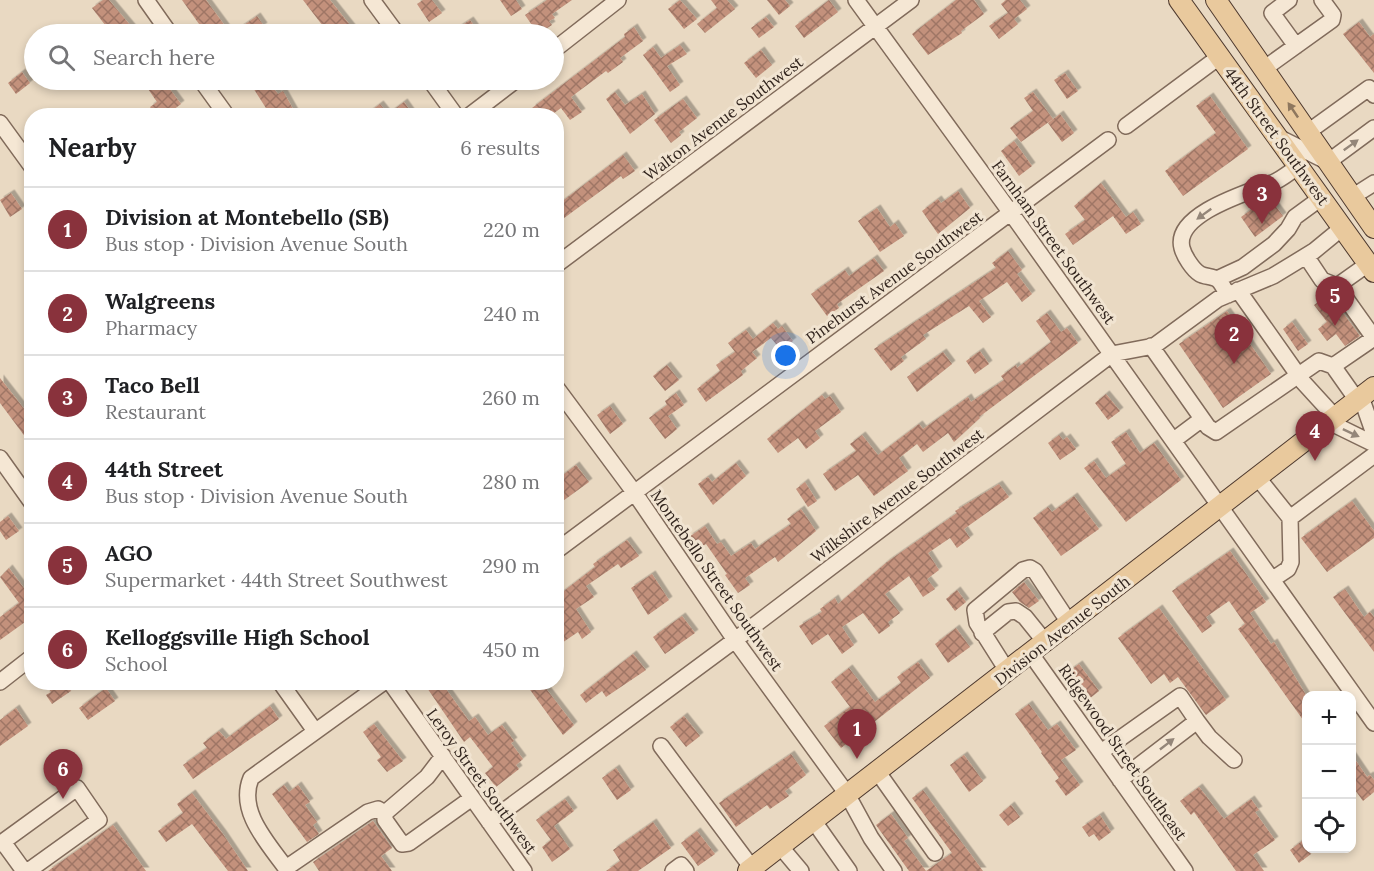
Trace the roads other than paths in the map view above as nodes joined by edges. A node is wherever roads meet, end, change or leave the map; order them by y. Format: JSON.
{"nodes":[{"id":1,"x":146,"y":0,"type":"edge"},
{"id":2,"x":373,"y":0,"type":"edge"},
{"id":3,"x":618,"y":0,"type":"edge"},
{"id":4,"x":856,"y":0,"type":"edge"},
{"id":5,"x":911,"y":0,"type":"edge"},
{"id":6,"x":1179,"y":0,"type":"edge"},
{"id":7,"x":1216,"y":0,"type":"edge"},
{"id":8,"x":1289,"y":0,"type":"edge"},
{"id":9,"x":1322,"y":0,"type":"edge"},
{"id":10,"x":163,"y":24,"type":"edge"},
{"id":11,"x":390,"y":24,"type":"edge"},
{"id":12,"x":875,"y":27,"type":"junction"},
{"id":13,"x":564,"y":42,"type":"edge"},
{"id":14,"x":1296,"y":45,"type":"junction"},
{"id":15,"x":1220,"y":57,"type":"junction"},
{"id":16,"x":1265,"y":68,"type":"junction"},
{"id":17,"x":208,"y":90,"type":"edge"},
{"id":18,"x":437,"y":90,"type":"edge"},
{"id":19,"x":503,"y":90,"type":"edge"},
{"id":20,"x":1371,"y":92,"type":"edge"},
{"id":21,"x":221,"y":108,"type":"edge"},
{"id":22,"x":450,"y":108,"type":"edge"},
{"id":23,"x":479,"y":108,"type":"edge"},
{"id":24,"x":0,"y":123,"type":"edge"},
{"id":25,"x":1126,"y":126,"type":"dead end"},
{"id":26,"x":1374,"y":128,"type":"edge"},
{"id":27,"x":1308,"y":132,"type":"junction"},
{"id":28,"x":1277,"y":136,"type":"junction"},
{"id":29,"x":1108,"y":140,"type":"dead end"},
{"id":30,"x":24,"y":156,"type":"edge"},
{"id":31,"x":1328,"y":162,"type":"junction"},
{"id":32,"x":1299,"y":166,"type":"junction"},
{"id":33,"x":1374,"y":182,"type":"edge"},
{"id":34,"x":1352,"y":197,"type":"junction"},
{"id":35,"x":1322,"y":198,"type":"junction"},
{"id":36,"x":1011,"y":213,"type":"junction"},
{"id":37,"x":1342,"y":228,"type":"junction"},
{"id":38,"x":1374,"y":228,"type":"edge"},
{"id":39,"x":1306,"y":256,"type":"junction"},
{"id":40,"x":564,"y":259,"type":"edge"},
{"id":41,"x":1371,"y":268,"type":"edge"},
{"id":42,"x":1217,"y":279,"type":"junction"},
{"id":43,"x":1337,"y":286,"type":"junction"},
{"id":44,"x":1233,"y":293,"type":"junction"},
{"id":45,"x":1151,"y":346,"type":"junction"},
{"id":46,"x":1112,"y":354,"type":"junction"},
{"id":47,"x":1333,"y":366,"type":"junction"},
{"id":48,"x":1299,"y":376,"type":"junction"},
{"id":49,"x":1364,"y":395,"type":"edge"},
{"id":50,"x":564,"y":398,"type":"edge"},
{"id":51,"x":1202,"y":419,"type":"junction"},
{"id":52,"x":1332,"y":420,"type":"junction"},
{"id":53,"x":1374,"y":434,"type":"edge"},
{"id":54,"x":1174,"y":440,"type":"junction"},
{"id":55,"x":1374,"y":444,"type":"edge"},
{"id":56,"x":1374,"y":455,"type":"edge"},
{"id":57,"x":0,"y":458,"type":"edge"},
{"id":58,"x":1258,"y":478,"type":"junction"},
{"id":59,"x":24,"y":492,"type":"edge"},
{"id":60,"x":634,"y":492,"type":"junction"},
{"id":61,"x":1221,"y":507,"type":"junction"},
{"id":62,"x":1290,"y":518,"type":"junction"},
{"id":63,"x":564,"y":545,"type":"edge"},
{"id":64,"x":1273,"y":579,"type":"junction"},
{"id":65,"x":1070,"y":624,"type":"junction"},
{"id":66,"x":982,"y":633,"type":"junction"},
{"id":67,"x":735,"y":640,"type":"junction"},
{"id":68,"x":1039,"y":648,"type":"junction"},
{"id":69,"x":24,"y":663,"type":"edge"},
{"id":70,"x":1008,"y":672,"type":"junction"},
{"id":71,"x":0,"y":682,"type":"edge"},
{"id":72,"x":286,"y":690,"type":"edge"},
{"id":73,"x":373,"y":690,"type":"edge"},
{"id":74,"x":396,"y":690,"type":"edge"},
{"id":75,"x":1197,"y":721,"type":"junction"},
{"id":76,"x":1374,"y":723,"type":"edge"},
{"id":77,"x":315,"y":731,"type":"junction"},
{"id":78,"x":661,"y":746,"type":"dead end"},
{"id":79,"x":1101,"y":752,"type":"junction"},
{"id":80,"x":442,"y":756,"type":"junction"},
{"id":81,"x":1234,"y":760,"type":"dead end"},
{"id":82,"x":878,"y":771,"type":"junction"},
{"id":83,"x":1120,"y":780,"type":"junction"},
{"id":84,"x":847,"y":794,"type":"junction"},
{"id":85,"x":472,"y":798,"type":"junction"},
{"id":86,"x":385,"y":813,"type":"junction"},
{"id":87,"x":813,"y":820,"type":"junction"},
{"id":88,"x":489,"y":822,"type":"junction"},
{"id":89,"x":1,"y":843,"type":"edge"},
{"id":90,"x":780,"y":846,"type":"junction"},
{"id":91,"x":935,"y":854,"type":"dead end"},
{"id":92,"x":756,"y":868,"type":"edge"},
{"id":93,"x":287,"y":870,"type":"edge"},
{"id":94,"x":26,"y":871,"type":"edge"},
{"id":95,"x":524,"y":871,"type":"edge"},
{"id":96,"x":674,"y":871,"type":"edge"},
{"id":97,"x":686,"y":871,"type":"edge"},
{"id":98,"x":801,"y":871,"type":"edge"},
{"id":99,"x":849,"y":871,"type":"edge"},
{"id":100,"x":894,"y":871,"type":"edge"},
{"id":101,"x":1185,"y":871,"type":"edge"}],
"edges":[{"from":1,"to":10,"type":"street"},
{"from":2,"to":11,"type":"street"},
{"from":3,"to":13,"type":"street"},
{"from":4,"to":12,"type":"street","name":"Farnham Street Southwest"},
{"from":5,"to":12,"type":"street","name":"Walton Avenue Southwest"},
{"from":6,"to":15,"type":"main road","name":"44th Street Southwest"},
{"from":7,"to":16,"type":"main road","name":"44th Street Southwest"},
{"from":8,"to":14,"type":"street"},
{"from":9,"to":14,"type":"street"},
{"from":12,"to":36,"type":"street","name":"Farnham Street Southwest"},
{"from":12,"to":40,"type":"street","name":"Walton Avenue Southwest"},
{"from":14,"to":16,"type":"street"},
{"from":15,"to":16,"type":"main road"},
{"from":15,"to":25,"type":"street"},
{"from":15,"to":28,"type":"main road","name":"44th Street Southwest"},
{"from":27,"to":16,"type":"main road","name":"44th Street Southwest","one_way":true},
{"from":17,"to":21,"type":"street"},
{"from":18,"to":22,"type":"street"},
{"from":19,"to":23,"type":"street"},
{"from":20,"to":27,"type":"street"},
{"from":24,"to":30,"type":"street"},
{"from":31,"to":26,"type":"street","one_way":true},
{"from":27,"to":31,"type":"main road","name":"44th Street Southwest"},
{"from":28,"to":31,"type":"street"},
{"from":28,"to":32,"type":"main road","name":"44th Street Southwest"},
{"from":29,"to":36,"type":"street","name":"Pinehurst Avenue Southwest"},
{"from":31,"to":34,"type":"main road","name":"44th Street Southwest"},
{"from":32,"to":35,"type":"main road","name":"44th Street Southwest"},
{"from":32,"to":42,"type":"street","one_way":true},
{"from":33,"to":34,"type":"street"},
{"from":34,"to":38,"type":"main road","name":"44th Street Southwest"},
{"from":35,"to":37,"type":"main road","name":"44th Street Southwest"},
{"from":35,"to":42,"type":"street"},
{"from":36,"to":46,"type":"street","name":"Farnham Street Southwest"},
{"from":36,"to":60,"type":"street","name":"Pinehurst Avenue Southwest"},
{"from":37,"to":39,"type":"street","name":"Wilkshire Avenue Southwest"},
{"from":37,"to":41,"type":"main road","name":"44th Street Southwest"},
{"from":39,"to":43,"type":"street"},
{"from":39,"to":44,"type":"street","name":"Wilkshire Avenue Southwest"},
{"from":41,"to":43,"type":"street"},
{"from":42,"to":44,"type":"street"},
{"from":43,"to":47,"type":"street"},
{"from":44,"to":45,"type":"street","name":"Wilkshire Avenue Southwest"},
{"from":44,"to":48,"type":"street"},
{"from":45,"to":46,"type":"street","name":"Wilkshire Avenue Southwest"},
{"from":45,"to":51,"type":"street"},
{"from":46,"to":54,"type":"street","name":"Farnham Street Southwest"},
{"from":46,"to":67,"type":"street","name":"Wilkshire Avenue Southwest"},
{"from":47,"to":48,"type":"street"},
{"from":47,"to":49,"type":"street"},
{"from":48,"to":51,"type":"street"},
{"from":48,"to":52,"type":"street"},
{"from":49,"to":52,"type":"main road","name":"Division Avenue South"},
{"from":49,"to":53,"type":"street"},
{"from":50,"to":60,"type":"street","name":"Montebello Street Southwest"},
{"from":51,"to":54,"type":"street"},
{"from":52,"to":55,"type":"street","one_way":true},
{"from":52,"to":58,"type":"main road","name":"Division Avenue South"},
{"from":54,"to":61,"type":"street","name":"Farnham Street Southwest"},
{"from":56,"to":62,"type":"street"},
{"from":57,"to":59,"type":"street"},
{"from":58,"to":61,"type":"main road","name":"Division Avenue South"},
{"from":58,"to":62,"type":"street"},
{"from":60,"to":63,"type":"street","name":"Pinehurst Avenue Southwest"},
{"from":60,"to":67,"type":"street","name":"Montebello Street Southwest"},
{"from":61,"to":64,"type":"street","name":"Farnham Street Southwest"},
{"from":61,"to":65,"type":"main road","name":"Division Avenue South"},
{"from":62,"to":64,"type":"street"},
{"from":64,"to":76,"type":"street","name":"Farnham Street Southwest"},
{"from":65,"to":66,"type":"street"},
{"from":65,"to":68,"type":"main road","name":"Division Avenue South"},
{"from":66,"to":68,"type":"street","name":"Ridgewood Street Southeast"},
{"from":66,"to":70,"type":"street"},
{"from":67,"to":84,"type":"street","name":"Montebello Street Southwest"},
{"from":67,"to":88,"type":"street","name":"Wilkshire Avenue Southwest"},
{"from":68,"to":70,"type":"main road","name":"Division Avenue South"},
{"from":68,"to":79,"type":"street","name":"Ridgewood Street Southeast"},
{"from":69,"to":71,"type":"street"},
{"from":70,"to":82,"type":"main road","name":"Division Avenue South"},
{"from":72,"to":77,"type":"street"},
{"from":73,"to":77,"type":"street"},
{"from":74,"to":80,"type":"street","name":"Leroy Street Southwest"},
{"from":75,"to":79,"type":"street"},
{"from":75,"to":81,"type":"street"},
{"from":83,"to":75,"type":"street","one_way":true},
{"from":77,"to":93,"type":"street"},
{"from":78,"to":92,"type":"street"},
{"from":79,"to":83,"type":"street","name":"Ridgewood Street Southeast"},
{"from":80,"to":85,"type":"street","name":"Leroy Street Southwest"},
{"from":80,"to":86,"type":"street"},
{"from":82,"to":84,"type":"main road","name":"Division Avenue South"},
{"from":82,"to":91,"type":"street"},
{"from":83,"to":101,"type":"street","name":"Ridgewood Street Southeast"},
{"from":84,"to":87,"type":"main road","name":"Division Avenue South"},
{"from":84,"to":100,"type":"street","name":"Montebello Street Southwest"},
{"from":85,"to":86,"type":"street"},
{"from":85,"to":88,"type":"street","name":"Leroy Street Southwest"},
{"from":86,"to":93,"type":"street"},
{"from":87,"to":90,"type":"main road","name":"Division Avenue South"},
{"from":87,"to":99,"type":"street"},
{"from":88,"to":95,"type":"street","name":"Leroy Street Southwest"},
{"from":89,"to":94,"type":"street"},
{"from":89,"to":94,"type":"street"},
{"from":90,"to":92,"type":"main road","name":"Division Avenue South"},
{"from":90,"to":98,"type":"street"},
{"from":96,"to":97,"type":"street"}]}
